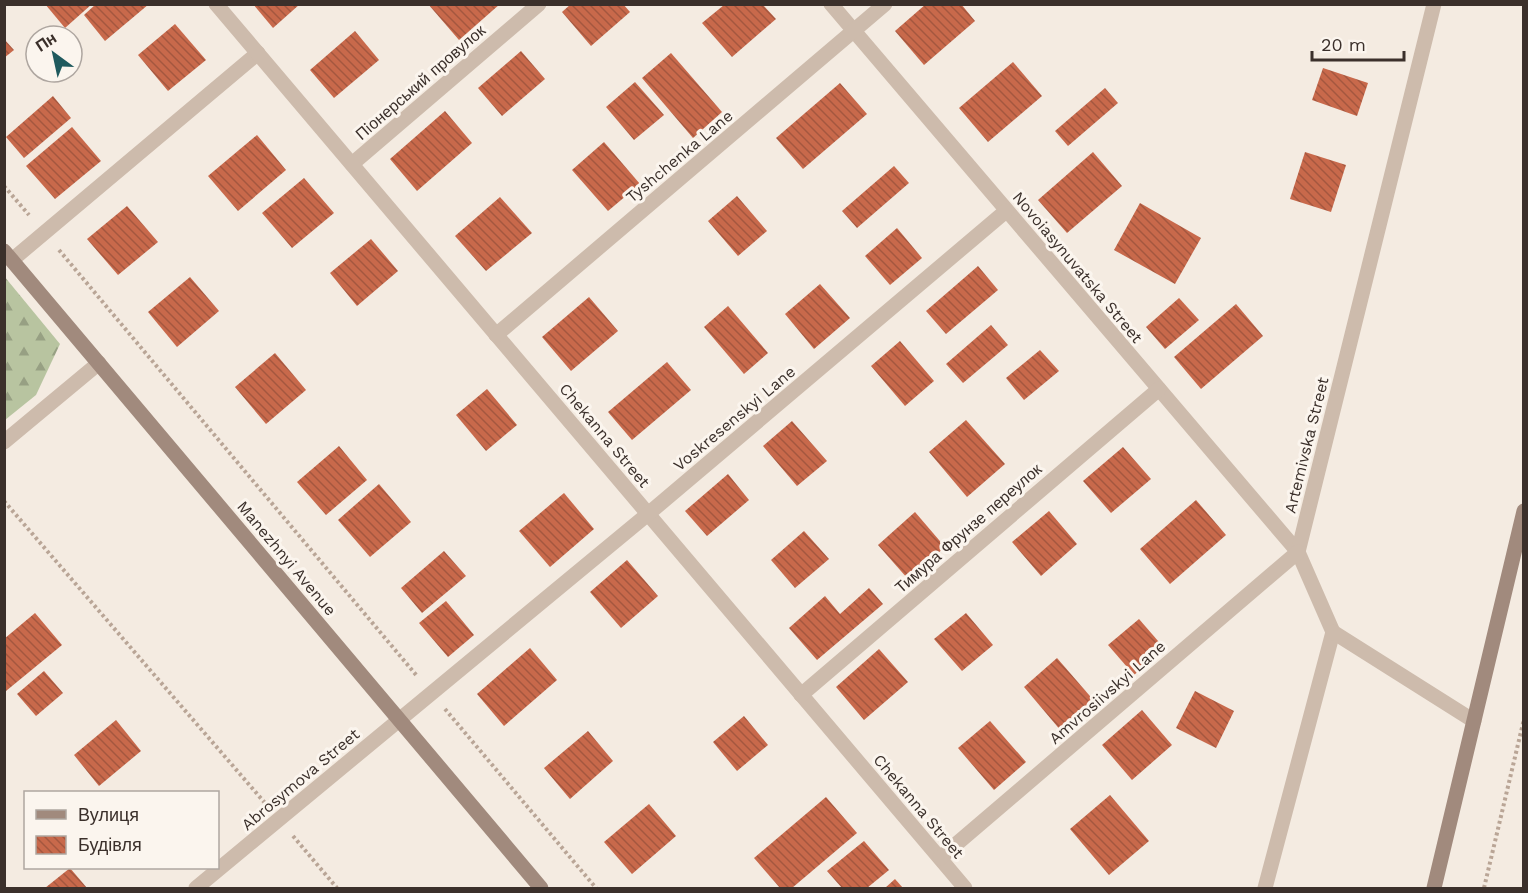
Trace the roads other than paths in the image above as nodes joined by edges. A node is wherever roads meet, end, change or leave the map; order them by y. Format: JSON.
{"nodes":[{"id":1,"x":216,"y":4,"type":"edge"},
{"id":2,"x":539,"y":4,"type":"edge"},
{"id":3,"x":831,"y":4,"type":"edge"},
{"id":4,"x":885,"y":4,"type":"edge"},
{"id":5,"x":1434,"y":4,"type":"edge"},
{"id":6,"x":854,"y":31,"type":"junction"},
{"id":7,"x":258,"y":53,"type":"junction"},
{"id":8,"x":352,"y":164,"type":"junction"},
{"id":9,"x":1006,"y":211,"type":"junction"},
{"id":10,"x":8,"y":255,"type":"edge"},
{"id":11,"x":496,"y":335,"type":"junction"},
{"id":12,"x":99,"y":363,"type":"junction"},
{"id":13,"x":1159,"y":389,"type":"junction"},
{"id":14,"x":4,"y":442,"type":"edge"},
{"id":15,"x":1524,"y":512,"type":"edge"},
{"id":16,"x":648,"y":514,"type":"junction"},
{"id":17,"x":1298,"y":552,"type":"junction"},
{"id":18,"x":1333,"y":632,"type":"junction"},
{"id":19,"x":801,"y":695,"type":"junction"},
{"id":20,"x":399,"y":720,"type":"junction"},
{"id":21,"x":1474,"y":721,"type":"junction"},
{"id":22,"x":940,"y":858,"type":"junction"},
{"id":23,"x":219,"y":869,"type":"edge"},
{"id":24,"x":219,"y":869,"type":"edge"},
{"id":25,"x":196,"y":888,"type":"edge"},
{"id":26,"x":542,"y":888,"type":"edge"},
{"id":27,"x":965,"y":888,"type":"edge"},
{"id":28,"x":1265,"y":888,"type":"edge"},
{"id":29,"x":1434,"y":888,"type":"edge"}],
"edges":[{"from":1,"to":7,"type":"street","name":"Chekanna Street"},
{"from":2,"to":8,"type":"street","name":"Пiонерський провулок"},
{"from":3,"to":6,"type":"street","name":"Novoiasynuvatska Street"},
{"from":4,"to":6,"type":"street","name":"Tyshchenka Lane"},
{"from":5,"to":17,"type":"street","name":"Artemivska Street"},
{"from":6,"to":9,"type":"street","name":"Novoiasynuvatska Street"},
{"from":6,"to":11,"type":"street","name":"Tyshchenka Lane"},
{"from":7,"to":8,"type":"street","name":"Chekanna Street"},
{"from":7,"to":10,"type":"street"},
{"from":8,"to":11,"type":"street","name":"Chekanna Street"},
{"from":9,"to":13,"type":"street","name":"Novoiasynuvatska Street"},
{"from":9,"to":16,"type":"street","name":"Voskresenskyi Lane"},
{"from":10,"to":12,"type":"street","name":"Manezhnyi Avenue"},
{"from":11,"to":16,"type":"street","name":"Chekanna Street"},
{"from":12,"to":14,"type":"street"},
{"from":12,"to":20,"type":"street","name":"Manezhnyi Avenue"},
{"from":13,"to":17,"type":"street","name":"Novoiasynuvatska Street"},
{"from":13,"to":19,"type":"street","name":"Тимура Фрунзе переулок"},
{"from":15,"to":21,"type":"street"},
{"from":16,"to":19,"type":"street","name":"Chekanna Street"},
{"from":16,"to":20,"type":"street","name":"Voskresenskyi Lane"},
{"from":17,"to":18,"type":"street"},
{"from":17,"to":22,"type":"street","name":"Amvrosiivskyi Lane"},
{"from":18,"to":21,"type":"street"},
{"from":18,"to":28,"type":"street"},
{"from":19,"to":22,"type":"street","name":"Chekanna Street"},
{"from":20,"to":23,"type":"street","name":"Abrosymova Street"},
{"from":20,"to":26,"type":"street","name":"Manezhnyi Avenue"},
{"from":21,"to":29,"type":"street"},
{"from":22,"to":27,"type":"street","name":"Chekanna Street"},
{"from":24,"to":25,"type":"street","name":"Abrosymova Street"}]}
